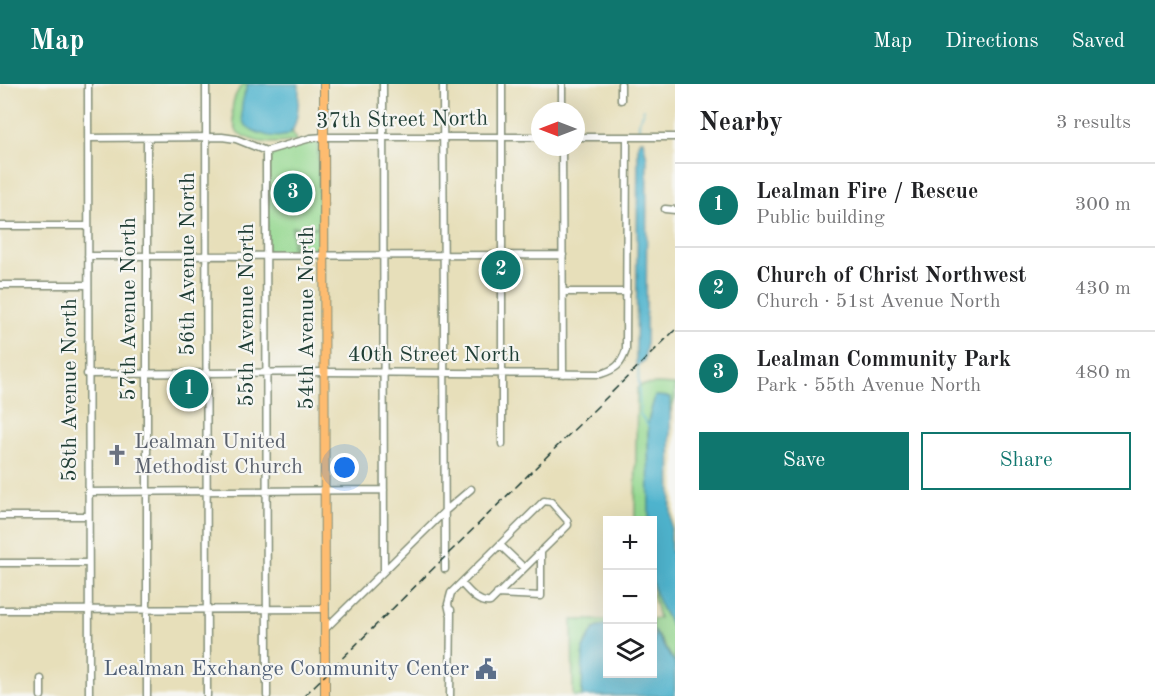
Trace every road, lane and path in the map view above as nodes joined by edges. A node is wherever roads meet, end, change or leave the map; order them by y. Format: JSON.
{"nodes":[{"id":1,"x":88,"y":84,"type":"edge"},
{"id":2,"x":206,"y":84,"type":"edge"},
{"id":3,"x":324,"y":84,"type":"edge"},
{"id":4,"x":384,"y":84,"type":"edge"},
{"id":5,"x":443,"y":84,"type":"edge"},
{"id":6,"x":502,"y":84,"type":"edge"},
{"id":7,"x":562,"y":84,"type":"edge"},
{"id":8,"x":621,"y":84,"type":"edge"},
{"id":9,"x":621,"y":99,"type":"dead end"},
{"id":10,"x":562,"y":102,"type":"edge"},
{"id":11,"x":324,"y":137,"type":"junction"},
{"id":12,"x":384,"y":137,"type":"junction"},
{"id":13,"x":443,"y":137,"type":"junction"},
{"id":14,"x":502,"y":137,"type":"junction"},
{"id":15,"x":531,"y":137,"type":"edge"},
{"id":16,"x":585,"y":137,"type":"edge"},
{"id":17,"x":629,"y":137,"type":"junction"},
{"id":18,"x":675,"y":137,"type":"edge"},
{"id":19,"x":88,"y":138,"type":"junction"},
{"id":20,"x":147,"y":138,"type":"junction"},
{"id":21,"x":206,"y":138,"type":"junction"},
{"id":22,"x":266,"y":151,"type":"junction"},
{"id":23,"x":562,"y":156,"type":"edge"},
{"id":24,"x":665,"y":209,"type":"dead end"},
{"id":25,"x":675,"y":210,"type":"edge"},
{"id":26,"x":0,"y":226,"type":"edge"},
{"id":27,"x":88,"y":226,"type":"junction"},
{"id":28,"x":147,"y":255,"type":"junction"},
{"id":29,"x":206,"y":255,"type":"junction"},
{"id":30,"x":265,"y":255,"type":"junction"},
{"id":31,"x":324,"y":255,"type":"junction"},
{"id":32,"x":384,"y":255,"type":"junction"},
{"id":33,"x":444,"y":255,"type":"junction"},
{"id":34,"x":503,"y":255,"type":"junction"},
{"id":35,"x":563,"y":255,"type":"junction"},
{"id":36,"x":88,"y":256,"type":"junction"},
{"id":37,"x":0,"y":285,"type":"edge"},
{"id":38,"x":88,"y":285,"type":"junction"},
{"id":39,"x":563,"y":292,"type":"junction"},
{"id":40,"x":627,"y":292,"type":"junction"},
{"id":41,"x":207,"y":372,"type":"junction"},
{"id":42,"x":266,"y":372,"type":"junction"},
{"id":43,"x":325,"y":372,"type":"junction"},
{"id":44,"x":148,"y":373,"type":"junction"},
{"id":45,"x":384,"y":373,"type":"junction"},
{"id":46,"x":444,"y":373,"type":"junction"},
{"id":47,"x":87,"y":374,"type":"junction"},
{"id":48,"x":503,"y":374,"type":"junction"},
{"id":49,"x":563,"y":374,"type":"junction"},
{"id":50,"x":502,"y":444,"type":"dead end"},
{"id":51,"x":471,"y":489,"type":"dead end"},
{"id":52,"x":384,"y":490,"type":"junction"},
{"id":53,"x":266,"y":491,"type":"junction"},
{"id":54,"x":325,"y":491,"type":"junction"},
{"id":55,"x":88,"y":492,"type":"junction"},
{"id":56,"x":147,"y":492,"type":"junction"},
{"id":57,"x":207,"y":492,"type":"junction"},
{"id":58,"x":444,"y":512,"type":"junction"},
{"id":59,"x":0,"y":516,"type":"edge"},
{"id":60,"x":88,"y":516,"type":"junction"},
{"id":61,"x":500,"y":545,"type":"junction"},
{"id":62,"x":541,"y":551,"type":"junction"},
{"id":63,"x":0,"y":563,"type":"edge"},
{"id":64,"x":88,"y":563,"type":"junction"},
{"id":65,"x":524,"y":568,"type":"junction"},
{"id":66,"x":444,"y":569,"type":"dead end"},
{"id":67,"x":384,"y":570,"type":"junction"},
{"id":68,"x":461,"y":583,"type":"junction"},
{"id":69,"x":497,"y":594,"type":"junction"},
{"id":70,"x":266,"y":609,"type":"junction"},
{"id":71,"x":325,"y":609,"type":"junction"},
{"id":72,"x":0,"y":610,"type":"edge"},
{"id":73,"x":88,"y":610,"type":"junction"},
{"id":74,"x":147,"y":610,"type":"junction"},
{"id":75,"x":206,"y":610,"type":"junction"},
{"id":76,"x":325,"y":629,"type":"junction"},
{"id":77,"x":41,"y":679,"type":"dead end"},
{"id":78,"x":41,"y":696,"type":"edge"},
{"id":79,"x":89,"y":696,"type":"edge"},
{"id":80,"x":147,"y":696,"type":"edge"},
{"id":81,"x":207,"y":696,"type":"edge"},
{"id":82,"x":267,"y":696,"type":"edge"},
{"id":83,"x":325,"y":696,"type":"edge"},
{"id":84,"x":450,"y":696,"type":"edge"}],
"edges":[{"from":1,"to":19,"type":"street","name":"58th Avenue North"},
{"from":2,"to":21,"type":"street","name":"56th Avenue North"},
{"from":3,"to":11,"type":"main road","name":"54th Avenue North"},
{"from":4,"to":12,"type":"street"},
{"from":5,"to":13,"type":"street"},
{"from":6,"to":14,"type":"street"},
{"from":7,"to":10,"type":"street"},
{"from":8,"to":9,"type":"street"},
{"from":11,"to":12,"type":"street","name":"37th Street North"},
{"from":11,"to":22,"type":"street","name":"37th Street North"},
{"from":11,"to":31,"type":"main road","name":"54th Avenue North"},
{"from":12,"to":13,"type":"street","name":"37th Street North"},
{"from":12,"to":32,"type":"street"},
{"from":13,"to":14,"type":"street","name":"37th Street North"},
{"from":13,"to":33,"type":"street"},
{"from":14,"to":15,"type":"street","name":"37th Street North"},
{"from":14,"to":34,"type":"street"},
{"from":16,"to":17,"type":"street"},
{"from":17,"to":18,"type":"street"},
{"from":17,"to":40,"type":"street"},
{"from":19,"to":20,"type":"street"},
{"from":19,"to":27,"type":"street","name":"58th Avenue North"},
{"from":20,"to":21,"type":"street"},
{"from":20,"to":28,"type":"street","name":"57th Avenue North"},
{"from":21,"to":22,"type":"street"},
{"from":21,"to":29,"type":"street","name":"56th Avenue North"},
{"from":22,"to":30,"type":"street","name":"55th Avenue North"},
{"from":23,"to":35,"type":"street"},
{"from":24,"to":25,"type":"street"},
{"from":26,"to":27,"type":"street"},
{"from":27,"to":36,"type":"street","name":"58th Avenue North"},
{"from":28,"to":29,"type":"street"},
{"from":28,"to":36,"type":"street"},
{"from":28,"to":44,"type":"street","name":"57th Avenue North"},
{"from":29,"to":30,"type":"street"},
{"from":29,"to":41,"type":"street","name":"56th Avenue North"},
{"from":30,"to":31,"type":"street"},
{"from":30,"to":42,"type":"street","name":"55th Avenue North"},
{"from":31,"to":32,"type":"street"},
{"from":31,"to":43,"type":"main road","name":"54th Avenue North"},
{"from":32,"to":33,"type":"street"},
{"from":32,"to":45,"type":"street"},
{"from":33,"to":34,"type":"street"},
{"from":33,"to":46,"type":"street"},
{"from":34,"to":35,"type":"street"},
{"from":34,"to":48,"type":"street"},
{"from":35,"to":39,"type":"street"},
{"from":36,"to":38,"type":"street","name":"58th Avenue North"},
{"from":37,"to":38,"type":"street"},
{"from":38,"to":47,"type":"street","name":"58th Avenue North"},
{"from":39,"to":40,"type":"street"},
{"from":39,"to":49,"type":"street"},
{"from":40,"to":49,"type":"street","name":"40th Street North"},
{"from":41,"to":42,"type":"street","name":"40th Street North"},
{"from":41,"to":44,"type":"street","name":"40th Street North"},
{"from":41,"to":57,"type":"street","name":"56th Avenue North"},
{"from":42,"to":43,"type":"street","name":"40th Street North"},
{"from":42,"to":53,"type":"street","name":"55th Avenue North"},
{"from":43,"to":45,"type":"street","name":"40th Street North"},
{"from":43,"to":54,"type":"main road","name":"54th Avenue North"},
{"from":44,"to":47,"type":"street","name":"40th Street North"},
{"from":44,"to":56,"type":"street","name":"57th Avenue North"},
{"from":45,"to":46,"type":"street","name":"40th Street North"},
{"from":45,"to":52,"type":"street"},
{"from":46,"to":48,"type":"street","name":"40th Street North"},
{"from":46,"to":58,"type":"street"},
{"from":47,"to":55,"type":"street","name":"58th Avenue North"},
{"from":48,"to":49,"type":"street","name":"40th Street North"},
{"from":48,"to":50,"type":"street"},
{"from":51,"to":58,"type":"street"},
{"from":52,"to":54,"type":"street"},
{"from":52,"to":67,"type":"street"},
{"from":53,"to":54,"type":"street"},
{"from":53,"to":57,"type":"street"},
{"from":53,"to":70,"type":"street","name":"55th Avenue North"},
{"from":54,"to":71,"type":"main road","name":"54th Avenue North"},
{"from":55,"to":56,"type":"street"},
{"from":55,"to":60,"type":"street","name":"58th Avenue North"},
{"from":56,"to":57,"type":"street"},
{"from":56,"to":74,"type":"street","name":"57th Avenue North"},
{"from":57,"to":75,"type":"street","name":"56th Avenue North"},
{"from":58,"to":66,"type":"street"},
{"from":58,"to":67,"type":"street"},
{"from":59,"to":60,"type":"street"},
{"from":60,"to":64,"type":"street","name":"58th Avenue North"},
{"from":61,"to":62,"type":"street"},
{"from":61,"to":65,"type":"street"},
{"from":61,"to":68,"type":"street"},
{"from":62,"to":65,"type":"street"},
{"from":62,"to":69,"type":"street"},
{"from":63,"to":64,"type":"street"},
{"from":64,"to":73,"type":"street","name":"58th Avenue North"},
{"from":65,"to":69,"type":"street"},
{"from":67,"to":76,"type":"street"},
{"from":68,"to":69,"type":"street"},
{"from":68,"to":84,"type":"street"},
{"from":70,"to":71,"type":"street"},
{"from":70,"to":75,"type":"street"},
{"from":70,"to":82,"type":"street","name":"55th Avenue North"},
{"from":71,"to":76,"type":"main road","name":"54th Avenue North"},
{"from":72,"to":73,"type":"street"},
{"from":73,"to":74,"type":"street"},
{"from":73,"to":79,"type":"street","name":"58th Avenue North"},
{"from":74,"to":75,"type":"street"},
{"from":74,"to":80,"type":"street","name":"57th Avenue North"},
{"from":75,"to":81,"type":"street","name":"56th Avenue North"},
{"from":76,"to":83,"type":"main road","name":"54th Avenue North"},
{"from":77,"to":78,"type":"street"}]}
